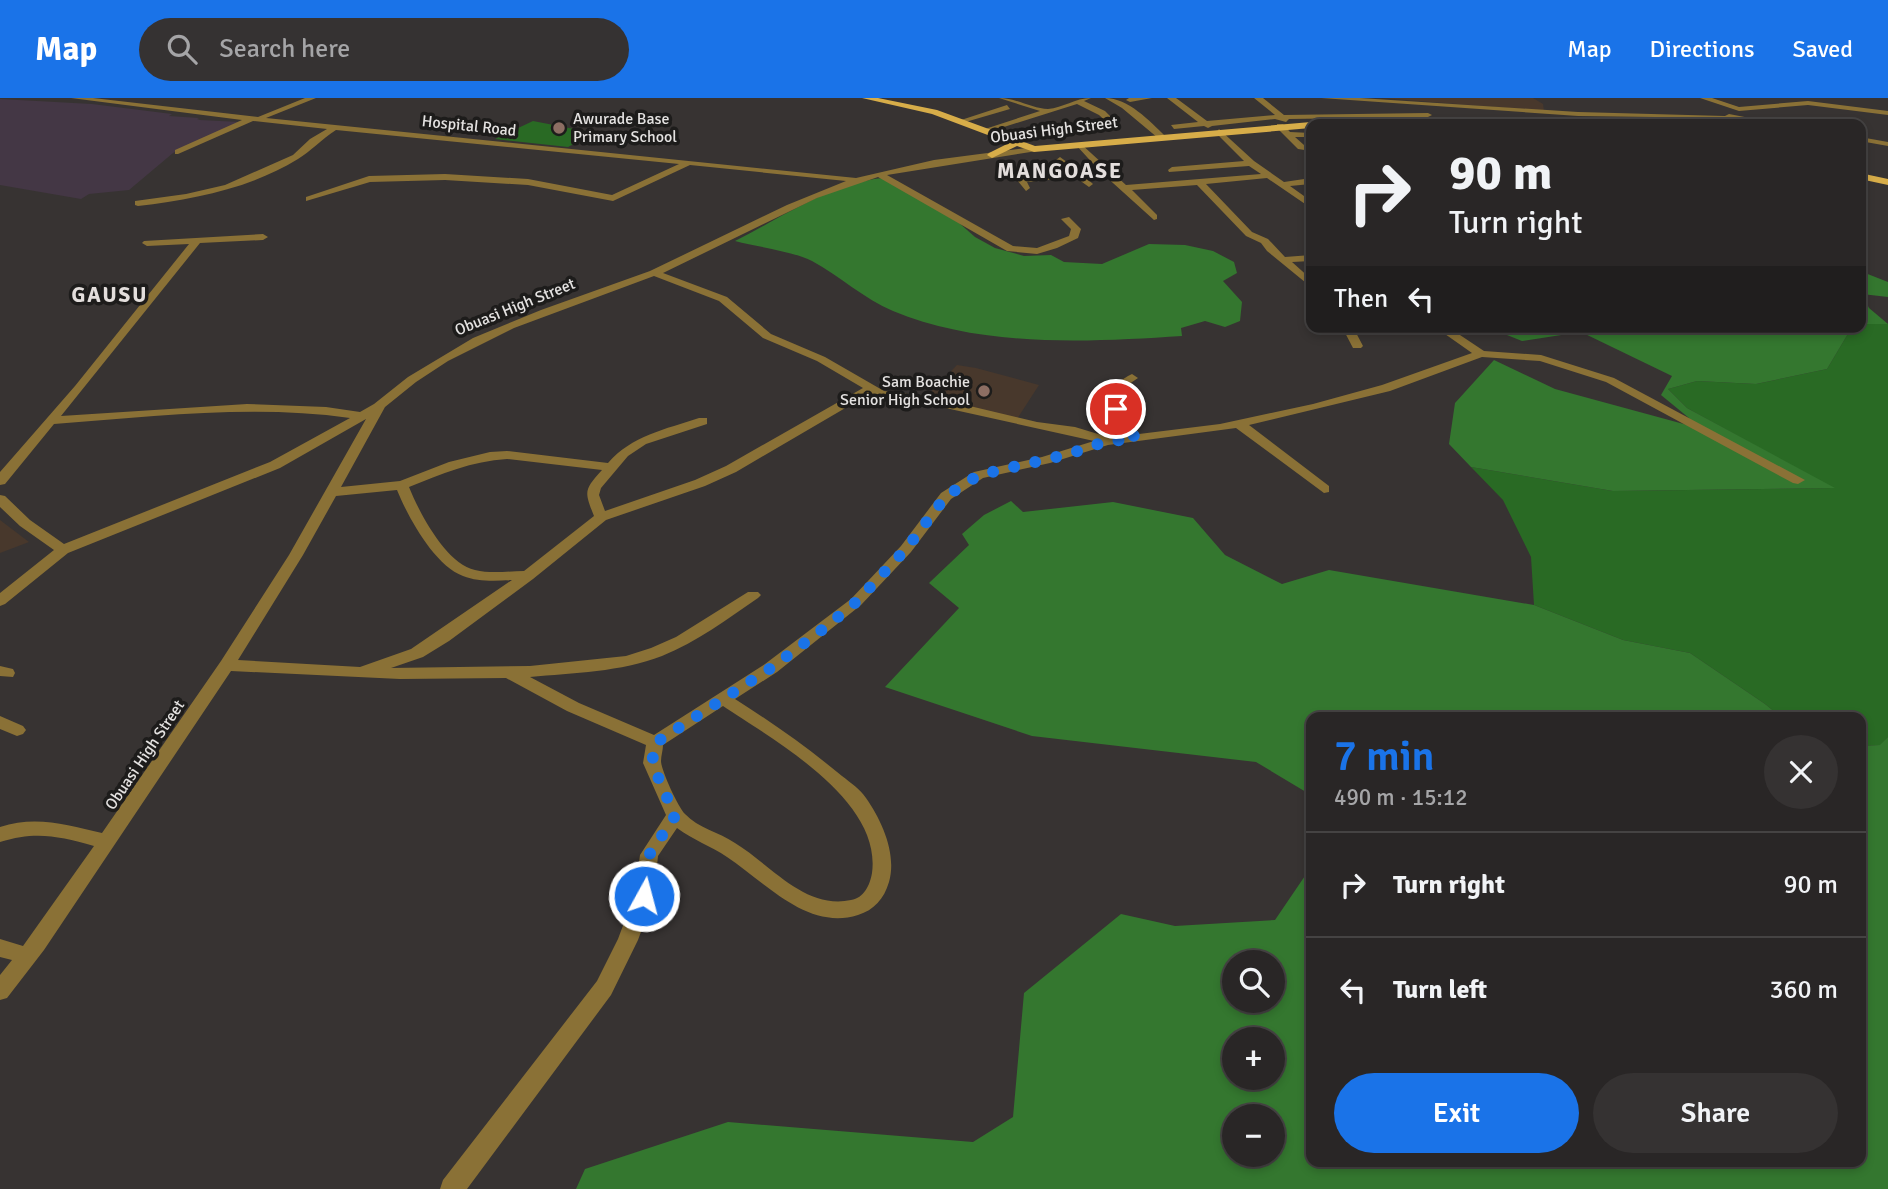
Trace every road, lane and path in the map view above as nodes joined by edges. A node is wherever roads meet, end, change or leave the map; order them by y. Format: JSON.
{"nodes":[{"id":1,"x":75,"y":98,"type":"edge"},
{"id":2,"x":149,"y":98,"type":"edge"},
{"id":3,"x":312,"y":98,"type":"edge"},
{"id":4,"x":866,"y":98,"type":"edge"},
{"id":5,"x":1109,"y":98,"type":"edge"},
{"id":6,"x":1148,"y":98,"type":"edge"},
{"id":7,"x":1171,"y":98,"type":"edge"},
{"id":8,"x":1258,"y":98,"type":"edge"},
{"id":9,"x":1325,"y":98,"type":"edge"},
{"id":10,"x":1704,"y":98,"type":"edge"},
{"id":11,"x":881,"y":99,"type":"edge"},
{"id":12,"x":1082,"y":99,"type":"edge"},
{"id":13,"x":1129,"y":100,"type":"edge"},
{"id":14,"x":1005,"y":102,"type":"edge"},
{"id":15,"x":130,"y":105,"type":"junction"},
{"id":16,"x":1466,"y":108,"type":"junction"},
{"id":17,"x":1739,"y":108,"type":"junction"},
{"id":18,"x":1047,"y":111,"type":"junction"},
{"id":19,"x":1888,"y":113,"type":"edge"},
{"id":20,"x":255,"y":118,"type":"junction"},
{"id":21,"x":1376,"y":119,"type":"edge"},
{"id":22,"x":1698,"y":119,"type":"edge"},
{"id":23,"x":1726,"y":119,"type":"edge"},
{"id":24,"x":962,"y":121,"type":"junction"},
{"id":25,"x":1306,"y":121,"type":"edge"},
{"id":26,"x":1281,"y":122,"type":"junction"},
{"id":27,"x":1205,"y":124,"type":"junction"},
{"id":28,"x":1306,"y":126,"type":"edge"},
{"id":29,"x":335,"y":127,"type":"junction"},
{"id":30,"x":1174,"y":127,"type":"dead end"},
{"id":31,"x":1291,"y":130,"type":"junction"},
{"id":32,"x":988,"y":131,"type":"junction"},
{"id":33,"x":1217,"y":131,"type":"junction"},
{"id":34,"x":1306,"y":134,"type":"edge"},
{"id":35,"x":1161,"y":136,"type":"junction"},
{"id":36,"x":1866,"y":140,"type":"edge"},
{"id":37,"x":1014,"y":141,"type":"junction"},
{"id":38,"x":1888,"y":144,"type":"edge"},
{"id":39,"x":1080,"y":145,"type":"junction"},
{"id":40,"x":1306,"y":148,"type":"edge"},
{"id":41,"x":1034,"y":149,"type":"junction"},
{"id":42,"x":178,"y":152,"type":"dead end"},
{"id":43,"x":992,"y":155,"type":"junction"},
{"id":44,"x":1060,"y":160,"type":"dead end"},
{"id":45,"x":689,"y":163,"type":"junction"},
{"id":46,"x":1251,"y":163,"type":"junction"},
{"id":47,"x":1172,"y":170,"type":"dead end"},
{"id":48,"x":1104,"y":171,"type":"junction"},
{"id":49,"x":1077,"y":174,"type":"junction"},
{"id":50,"x":881,"y":175,"type":"junction"},
{"id":51,"x":1267,"y":176,"type":"junction"},
{"id":52,"x":1866,"y":177,"type":"edge"},
{"id":53,"x":861,"y":180,"type":"junction"},
{"id":54,"x":1306,"y":182,"type":"edge"},
{"id":55,"x":1888,"y":182,"type":"edge"},
{"id":56,"x":1200,"y":183,"type":"junction"},
{"id":57,"x":1089,"y":184,"type":"dead end"},
{"id":58,"x":1280,"y":185,"type":"junction"},
{"id":59,"x":1027,"y":188,"type":"dead end"},
{"id":60,"x":1125,"y":188,"type":"junction"},
{"id":61,"x":309,"y":199,"type":"dead end"},
{"id":62,"x":1306,"y":202,"type":"edge"},
{"id":63,"x":138,"y":203,"type":"dead end"},
{"id":64,"x":1154,"y":217,"type":"dead end"},
{"id":65,"x":1066,"y":219,"type":"dead end"},
{"id":66,"x":263,"y":237,"type":"dead end"},
{"id":67,"x":197,"y":240,"type":"junction"},
{"id":68,"x":147,"y":243,"type":"dead end"},
{"id":69,"x":1306,"y":258,"type":"edge"},
{"id":70,"x":1284,"y":260,"type":"junction"},
{"id":71,"x":655,"y":272,"type":"junction"},
{"id":72,"x":1306,"y":280,"type":"edge"},
{"id":73,"x":1350,"y":333,"type":"edge"},
{"id":74,"x":1449,"y":333,"type":"edge"},
{"id":75,"x":1357,"y":346,"type":"dead end"},
{"id":76,"x":1481,"y":354,"type":"junction"},
{"id":77,"x":1132,"y":378,"type":"dead end"},
{"id":78,"x":870,"y":389,"type":"junction"},
{"id":79,"x":380,"y":405,"type":"junction"},
{"id":80,"x":363,"y":416,"type":"junction"},
{"id":81,"x":49,"y":421,"type":"junction"},
{"id":82,"x":703,"y":421,"type":"dead end"},
{"id":83,"x":1239,"y":424,"type":"junction"},
{"id":84,"x":339,"y":431,"type":"junction"},
{"id":85,"x":365,"y":432,"type":"junction"},
{"id":86,"x":1136,"y":439,"type":"junction"},
{"id":87,"x":1107,"y":441,"type":"junction"},
{"id":88,"x":611,"y":467,"type":"junction"},
{"id":89,"x":1798,"y":480,"type":"dead end"},
{"id":90,"x":0,"y":481,"type":"edge"},
{"id":91,"x":402,"y":485,"type":"junction"},
{"id":92,"x":1324,"y":489,"type":"dead end"},
{"id":93,"x":333,"y":492,"type":"junction"},
{"id":94,"x":0,"y":499,"type":"edge"},
{"id":95,"x":601,"y":517,"type":"junction"},
{"id":96,"x":63,"y":550,"type":"junction"},
{"id":97,"x":528,"y":576,"type":"junction"},
{"id":98,"x":753,"y":595,"type":"dead end"},
{"id":99,"x":0,"y":601,"type":"edge"},
{"id":100,"x":227,"y":665,"type":"junction"},
{"id":101,"x":362,"y":672,"type":"junction"},
{"id":102,"x":512,"y":675,"type":"junction"},
{"id":103,"x":724,"y":699,"type":"junction"},
{"id":104,"x":0,"y":722,"type":"edge"},
{"id":105,"x":17,"y":730,"type":"dead end"},
{"id":106,"x":655,"y":743,"type":"junction"},
{"id":107,"x":675,"y":816,"type":"junction"},
{"id":108,"x":0,"y":835,"type":"edge"},
{"id":109,"x":107,"y":842,"type":"junction"},
{"id":110,"x":0,"y":948,"type":"edge"},
{"id":111,"x":28,"y":956,"type":"junction"},
{"id":112,"x":0,"y":991,"type":"edge"},
{"id":113,"x":452,"y":1189,"type":"edge"}],
"edges":[{"from":1,"to":15,"type":"street","name":"Hospital Road"},
{"from":2,"to":15,"type":"street"},
{"from":3,"to":20,"type":"street"},
{"from":4,"to":11,"type":"main road"},
{"from":5,"to":35,"type":"street"},
{"from":6,"to":13,"type":"street"},
{"from":7,"to":27,"type":"street"},
{"from":8,"to":26,"type":"street"},
{"from":9,"to":16,"type":"street"},
{"from":10,"to":17,"type":"street"},
{"from":11,"to":24,"type":"main road"},
{"from":12,"to":18,"type":"street"},
{"from":12,"to":37,"type":"street"},
{"from":14,"to":18,"type":"street"},
{"from":14,"to":24,"type":"street"},
{"from":15,"to":20,"type":"street","name":"Hospital Road"},
{"from":16,"to":21,"type":"street"},
{"from":16,"to":22,"type":"street"},
{"from":17,"to":19,"type":"street"},
{"from":17,"to":23,"type":"street"},
{"from":18,"to":32,"type":"street"},
{"from":20,"to":29,"type":"street","name":"Hospital Road"},
{"from":20,"to":42,"type":"street"},
{"from":24,"to":32,"type":"main road"},
{"from":25,"to":26,"type":"street"},
{"from":26,"to":27,"type":"street"},
{"from":26,"to":31,"type":"main road","name":"Obuasi High Street"},
{"from":26,"to":33,"type":"main road","name":"Obuasi High Street"},
{"from":27,"to":30,"type":"street"},
{"from":27,"to":33,"type":"street"},
{"from":28,"to":31,"type":"main road","name":"Obuasi High Street"},
{"from":29,"to":45,"type":"street","name":"Hospital Road"},
{"from":29,"to":63,"type":"street"},
{"from":31,"to":34,"type":"street"},
{"from":31,"to":40,"type":"street"},
{"from":32,"to":37,"type":"main road"},
{"from":33,"to":35,"type":"main road","name":"Obuasi High Street"},
{"from":33,"to":46,"type":"street"},
{"from":35,"to":39,"type":"main road","name":"Obuasi High Street"},
{"from":36,"to":38,"type":"street"},
{"from":37,"to":41,"type":"main road"},
{"from":37,"to":43,"type":"main road"},
{"from":39,"to":41,"type":"main road","name":"Obuasi High Street"},
{"from":39,"to":48,"type":"street"},
{"from":41,"to":43,"type":"street","name":"Obuasi High Street"},
{"from":43,"to":50,"type":"street","name":"Obuasi High Street"},
{"from":44,"to":49,"type":"street"},
{"from":45,"to":53,"type":"street","name":"Hospital Road"},
{"from":45,"to":61,"type":"street"},
{"from":46,"to":47,"type":"street"},
{"from":46,"to":51,"type":"street"},
{"from":48,"to":49,"type":"street"},
{"from":48,"to":60,"type":"street"},
{"from":49,"to":57,"type":"street"},
{"from":49,"to":59,"type":"street"},
{"from":50,"to":53,"type":"street","name":"Obuasi High Street"},
{"from":50,"to":65,"type":"street"},
{"from":51,"to":56,"type":"street"},
{"from":51,"to":58,"type":"street"},
{"from":52,"to":55,"type":"main road"},
{"from":53,"to":71,"type":"street","name":"Obuasi High Street"},
{"from":54,"to":58,"type":"street"},
{"from":56,"to":60,"type":"street"},
{"from":56,"to":70,"type":"street"},
{"from":58,"to":62,"type":"street"},
{"from":60,"to":64,"type":"street"},
{"from":66,"to":67,"type":"street"},
{"from":67,"to":68,"type":"street"},
{"from":67,"to":81,"type":"street"},
{"from":69,"to":70,"type":"street"},
{"from":70,"to":72,"type":"street"},
{"from":71,"to":78,"type":"street"},
{"from":71,"to":79,"type":"street","name":"Obuasi High Street"},
{"from":73,"to":75,"type":"street"},
{"from":74,"to":76,"type":"street"},
{"from":76,"to":83,"type":"street"},
{"from":76,"to":89,"type":"street"},
{"from":77,"to":86,"type":"street"},
{"from":78,"to":87,"type":"street"},
{"from":78,"to":95,"type":"street"},
{"from":79,"to":80,"type":"street"},
{"from":79,"to":85,"type":"street","name":"Obuasi High Street"},
{"from":80,"to":81,"type":"street"},
{"from":80,"to":84,"type":"street"},
{"from":81,"to":90,"type":"street"},
{"from":82,"to":88,"type":"street"},
{"from":83,"to":86,"type":"street"},
{"from":83,"to":92,"type":"street"},
{"from":84,"to":85,"type":"street"},
{"from":84,"to":96,"type":"street"},
{"from":85,"to":93,"type":"street","name":"Obuasi High Street"},
{"from":86,"to":87,"type":"street"},
{"from":87,"to":103,"type":"street"},
{"from":88,"to":91,"type":"street"},
{"from":88,"to":95,"type":"street"},
{"from":91,"to":93,"type":"street"},
{"from":91,"to":97,"type":"street"},
{"from":93,"to":100,"type":"street","name":"Obuasi High Street"},
{"from":94,"to":96,"type":"street"},
{"from":95,"to":97,"type":"street"},
{"from":96,"to":99,"type":"street"},
{"from":97,"to":101,"type":"street"},
{"from":98,"to":102,"type":"street"},
{"from":100,"to":101,"type":"street"},
{"from":100,"to":109,"type":"street","name":"Obuasi High Street"},
{"from":101,"to":102,"type":"street"},
{"from":102,"to":106,"type":"street"},
{"from":103,"to":106,"type":"street"},
{"from":103,"to":107,"type":"street"},
{"from":104,"to":105,"type":"street"},
{"from":106,"to":107,"type":"street"},
{"from":107,"to":113,"type":"street"},
{"from":108,"to":109,"type":"street"},
{"from":109,"to":111,"type":"street","name":"Obuasi High Street"},
{"from":110,"to":111,"type":"street"},
{"from":111,"to":112,"type":"street","name":"Obuasi High Street"}]}
